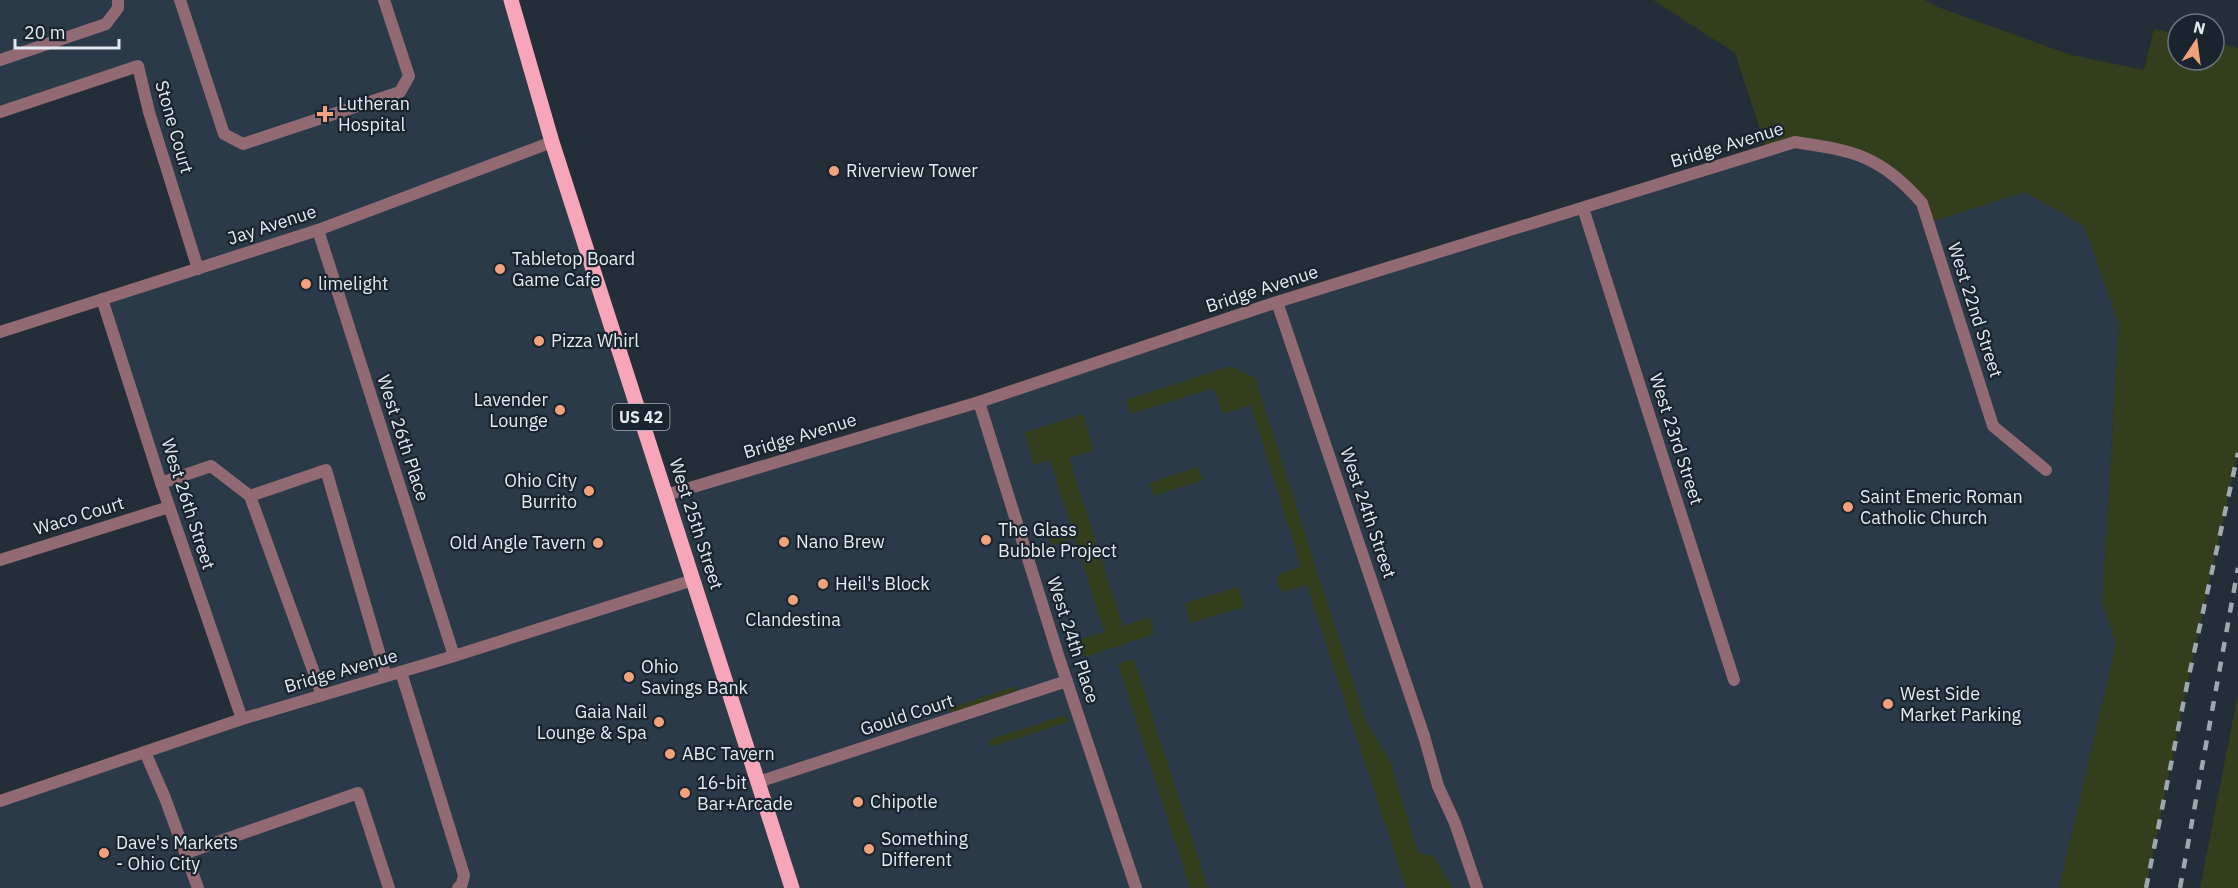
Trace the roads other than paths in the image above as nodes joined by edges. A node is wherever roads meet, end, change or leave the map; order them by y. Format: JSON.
{"nodes":[{"id":1,"x":118,"y":0,"type":"edge"},
{"id":2,"x":180,"y":0,"type":"edge"},
{"id":3,"x":384,"y":0,"type":"edge"},
{"id":4,"x":511,"y":0,"type":"edge"},
{"id":5,"x":0,"y":60,"type":"edge"},
{"id":6,"x":0,"y":112,"type":"edge"},
{"id":7,"x":552,"y":142,"type":"junction"},
{"id":8,"x":1872,"y":160,"type":"joint"},
{"id":9,"x":1583,"y":208,"type":"junction"},
{"id":10,"x":318,"y":230,"type":"junction"},
{"id":11,"x":198,"y":269,"type":"junction"},
{"id":12,"x":102,"y":299,"type":"junction"},
{"id":13,"x":1277,"y":302,"type":"junction"},
{"id":14,"x":0,"y":332,"type":"edge"},
{"id":15,"x":979,"y":402,"type":"junction"},
{"id":16,"x":2046,"y":470,"type":"dead end"},
{"id":17,"x":161,"y":483,"type":"junction"},
{"id":18,"x":666,"y":495,"type":"junction"},
{"id":19,"x":250,"y":496,"type":"junction"},
{"id":20,"x":169,"y":507,"type":"junction"},
{"id":21,"x":0,"y":560,"type":"edge"},
{"id":22,"x":693,"y":580,"type":"junction"},
{"id":23,"x":453,"y":656,"type":"junction"},
{"id":24,"x":401,"y":672,"type":"junction"},
{"id":25,"x":386,"y":676,"type":"junction"},
{"id":26,"x":1734,"y":680,"type":"dead end"},
{"id":27,"x":1067,"y":681,"type":"junction"},
{"id":28,"x":322,"y":695,"type":"junction"},
{"id":29,"x":242,"y":719,"type":"junction"},
{"id":30,"x":145,"y":752,"type":"junction"},
{"id":31,"x":758,"y":782,"type":"junction"},
{"id":32,"x":0,"y":801,"type":"edge"},
{"id":33,"x":186,"y":853,"type":"junction"},
{"id":34,"x":198,"y":888,"type":"edge"},
{"id":35,"x":389,"y":888,"type":"edge"},
{"id":36,"x":458,"y":888,"type":"edge"},
{"id":37,"x":792,"y":888,"type":"edge"},
{"id":38,"x":1136,"y":888,"type":"edge"},
{"id":39,"x":1477,"y":888,"type":"edge"}],
"edges":[{"from":1,"to":5,"type":"street"},
{"from":2,"to":3,"type":"street"},
{"from":4,"to":7,"type":"main road","name":"West 25th Street","number":"US 42"},
{"from":6,"to":11,"type":"street","name":"Stone Court"},
{"from":7,"to":10,"type":"street","name":"Jay Avenue"},
{"from":7,"to":18,"type":"main road","name":"West 25th Street","number":"US 42"},
{"from":8,"to":9,"type":"street","name":"Bridge Avenue"},
{"from":8,"to":16,"type":"street","name":"West 22nd Street"},
{"from":9,"to":13,"type":"street","name":"Bridge Avenue"},
{"from":9,"to":26,"type":"street","name":"West 23rd Street"},
{"from":10,"to":11,"type":"street","name":"Jay Avenue"},
{"from":10,"to":23,"type":"street","name":"West 26th Place"},
{"from":11,"to":12,"type":"street","name":"Jay Avenue"},
{"from":12,"to":14,"type":"street","name":"Jay Avenue"},
{"from":12,"to":17,"type":"street","name":"West 26th Street"},
{"from":13,"to":15,"type":"street","name":"Bridge Avenue"},
{"from":13,"to":39,"type":"street","name":"West 24th Street"},
{"from":15,"to":18,"type":"street","name":"Bridge Avenue"},
{"from":15,"to":27,"type":"street","name":"West 24th Place"},
{"from":17,"to":19,"type":"street"},
{"from":17,"to":20,"type":"street","name":"West 26th Street"},
{"from":18,"to":22,"type":"main road","name":"West 25th Street","number":"US 42"},
{"from":19,"to":25,"type":"street"},
{"from":19,"to":28,"type":"street"},
{"from":20,"to":21,"type":"street","name":"Waco Court"},
{"from":20,"to":29,"type":"street","name":"West 26th Street"},
{"from":22,"to":23,"type":"street","name":"Bridge Avenue"},
{"from":22,"to":31,"type":"main road","name":"West 25th Street","number":"US 42"},
{"from":23,"to":24,"type":"street","name":"Bridge Avenue"},
{"from":24,"to":25,"type":"street","name":"Bridge Avenue"},
{"from":24,"to":36,"type":"street"},
{"from":25,"to":28,"type":"street","name":"Bridge Avenue"},
{"from":27,"to":31,"type":"street","name":"Gould Court"},
{"from":27,"to":38,"type":"street","name":"West 24th Place"},
{"from":28,"to":29,"type":"street","name":"Bridge Avenue"},
{"from":29,"to":30,"type":"street","name":"Bridge Avenue"},
{"from":30,"to":32,"type":"street","name":"Bridge Avenue"},
{"from":30,"to":33,"type":"street"},
{"from":31,"to":37,"type":"main road","name":"West 25th Street","number":"US 42"},
{"from":33,"to":34,"type":"street"},
{"from":33,"to":35,"type":"street"}]}
